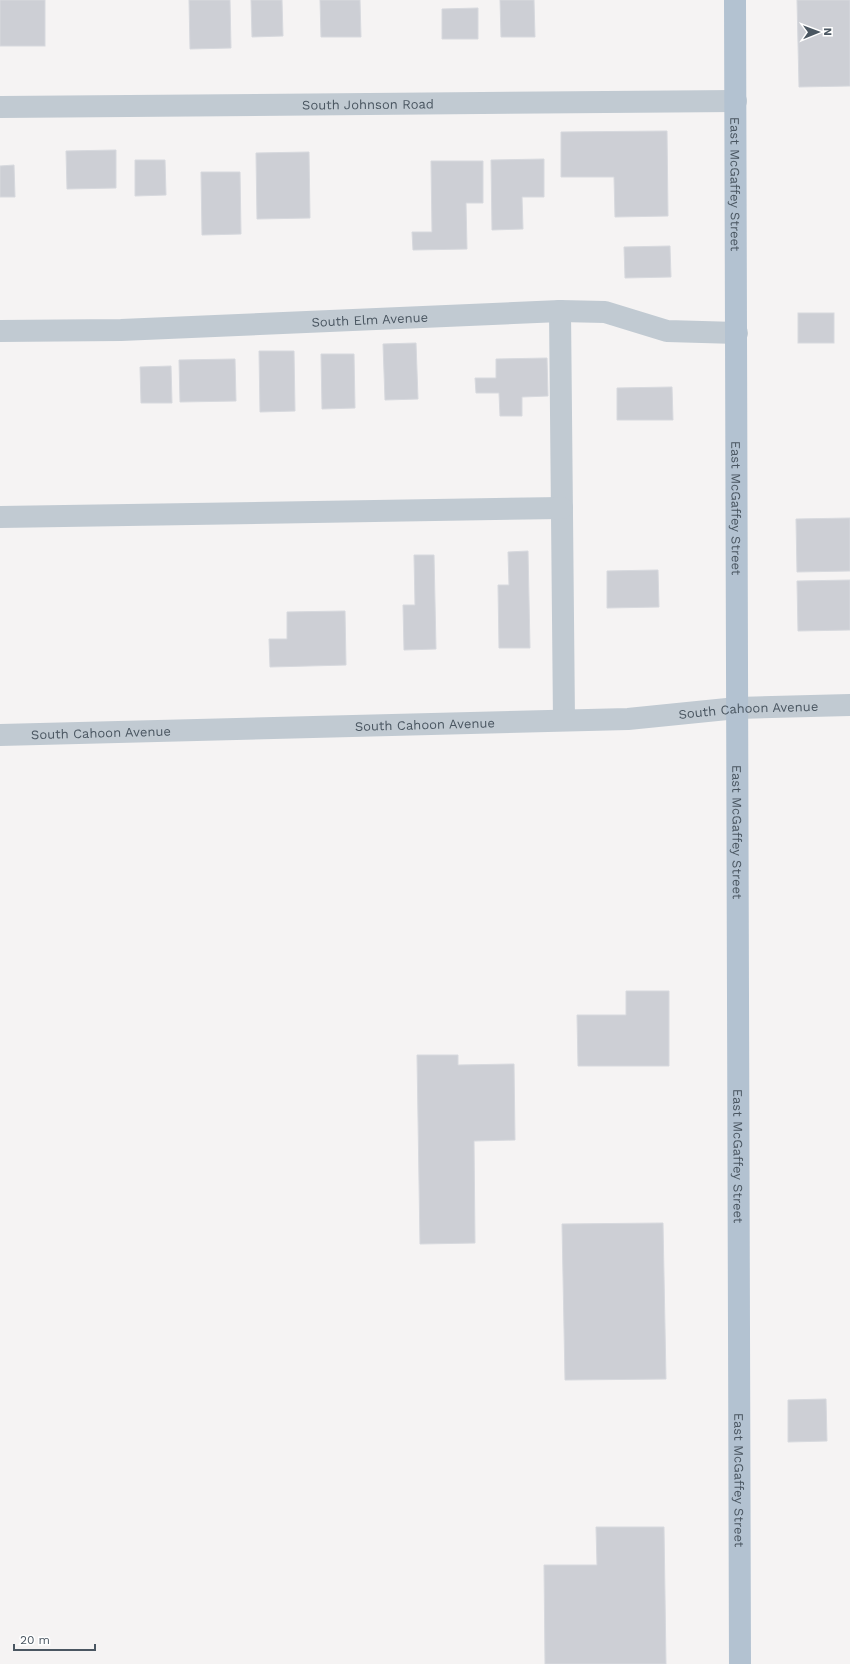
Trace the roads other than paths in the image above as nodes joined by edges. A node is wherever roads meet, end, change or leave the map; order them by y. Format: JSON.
{"nodes":[{"id":1,"x":735,"y":0,"type":"edge"},
{"id":2,"x":736,"y":101,"type":"junction"},
{"id":3,"x":0,"y":107,"type":"edge"},
{"id":4,"x":560,"y":311,"type":"junction"},
{"id":5,"x":0,"y":331,"type":"edge"},
{"id":6,"x":737,"y":333,"type":"junction"},
{"id":7,"x":562,"y":508,"type":"junction"},
{"id":8,"x":0,"y":516,"type":"edge"},
{"id":9,"x":850,"y":705,"type":"edge"},
{"id":10,"x":738,"y":708,"type":"junction"},
{"id":11,"x":564,"y":720,"type":"junction"},
{"id":12,"x":0,"y":736,"type":"edge"},
{"id":13,"x":740,"y":1664,"type":"edge"}],
"edges":[{"from":1,"to":2,"type":"main road","name":"East McGaffey Street"},
{"from":2,"to":3,"type":"street","name":"South Johnson Road"},
{"from":2,"to":6,"type":"main road","name":"East McGaffey Street"},
{"from":4,"to":5,"type":"street","name":"South Elm Avenue"},
{"from":4,"to":6,"type":"street","name":"South Elm Avenue"},
{"from":4,"to":7,"type":"street"},
{"from":6,"to":10,"type":"main road","name":"East McGaffey Street"},
{"from":7,"to":8,"type":"street"},
{"from":7,"to":11,"type":"street"},
{"from":9,"to":10,"type":"street","name":"South Cahoon Avenue"},
{"from":10,"to":11,"type":"street","name":"South Cahoon Avenue"},
{"from":10,"to":13,"type":"main road","name":"East McGaffey Street"},
{"from":11,"to":12,"type":"street","name":"South Cahoon Avenue"}]}
